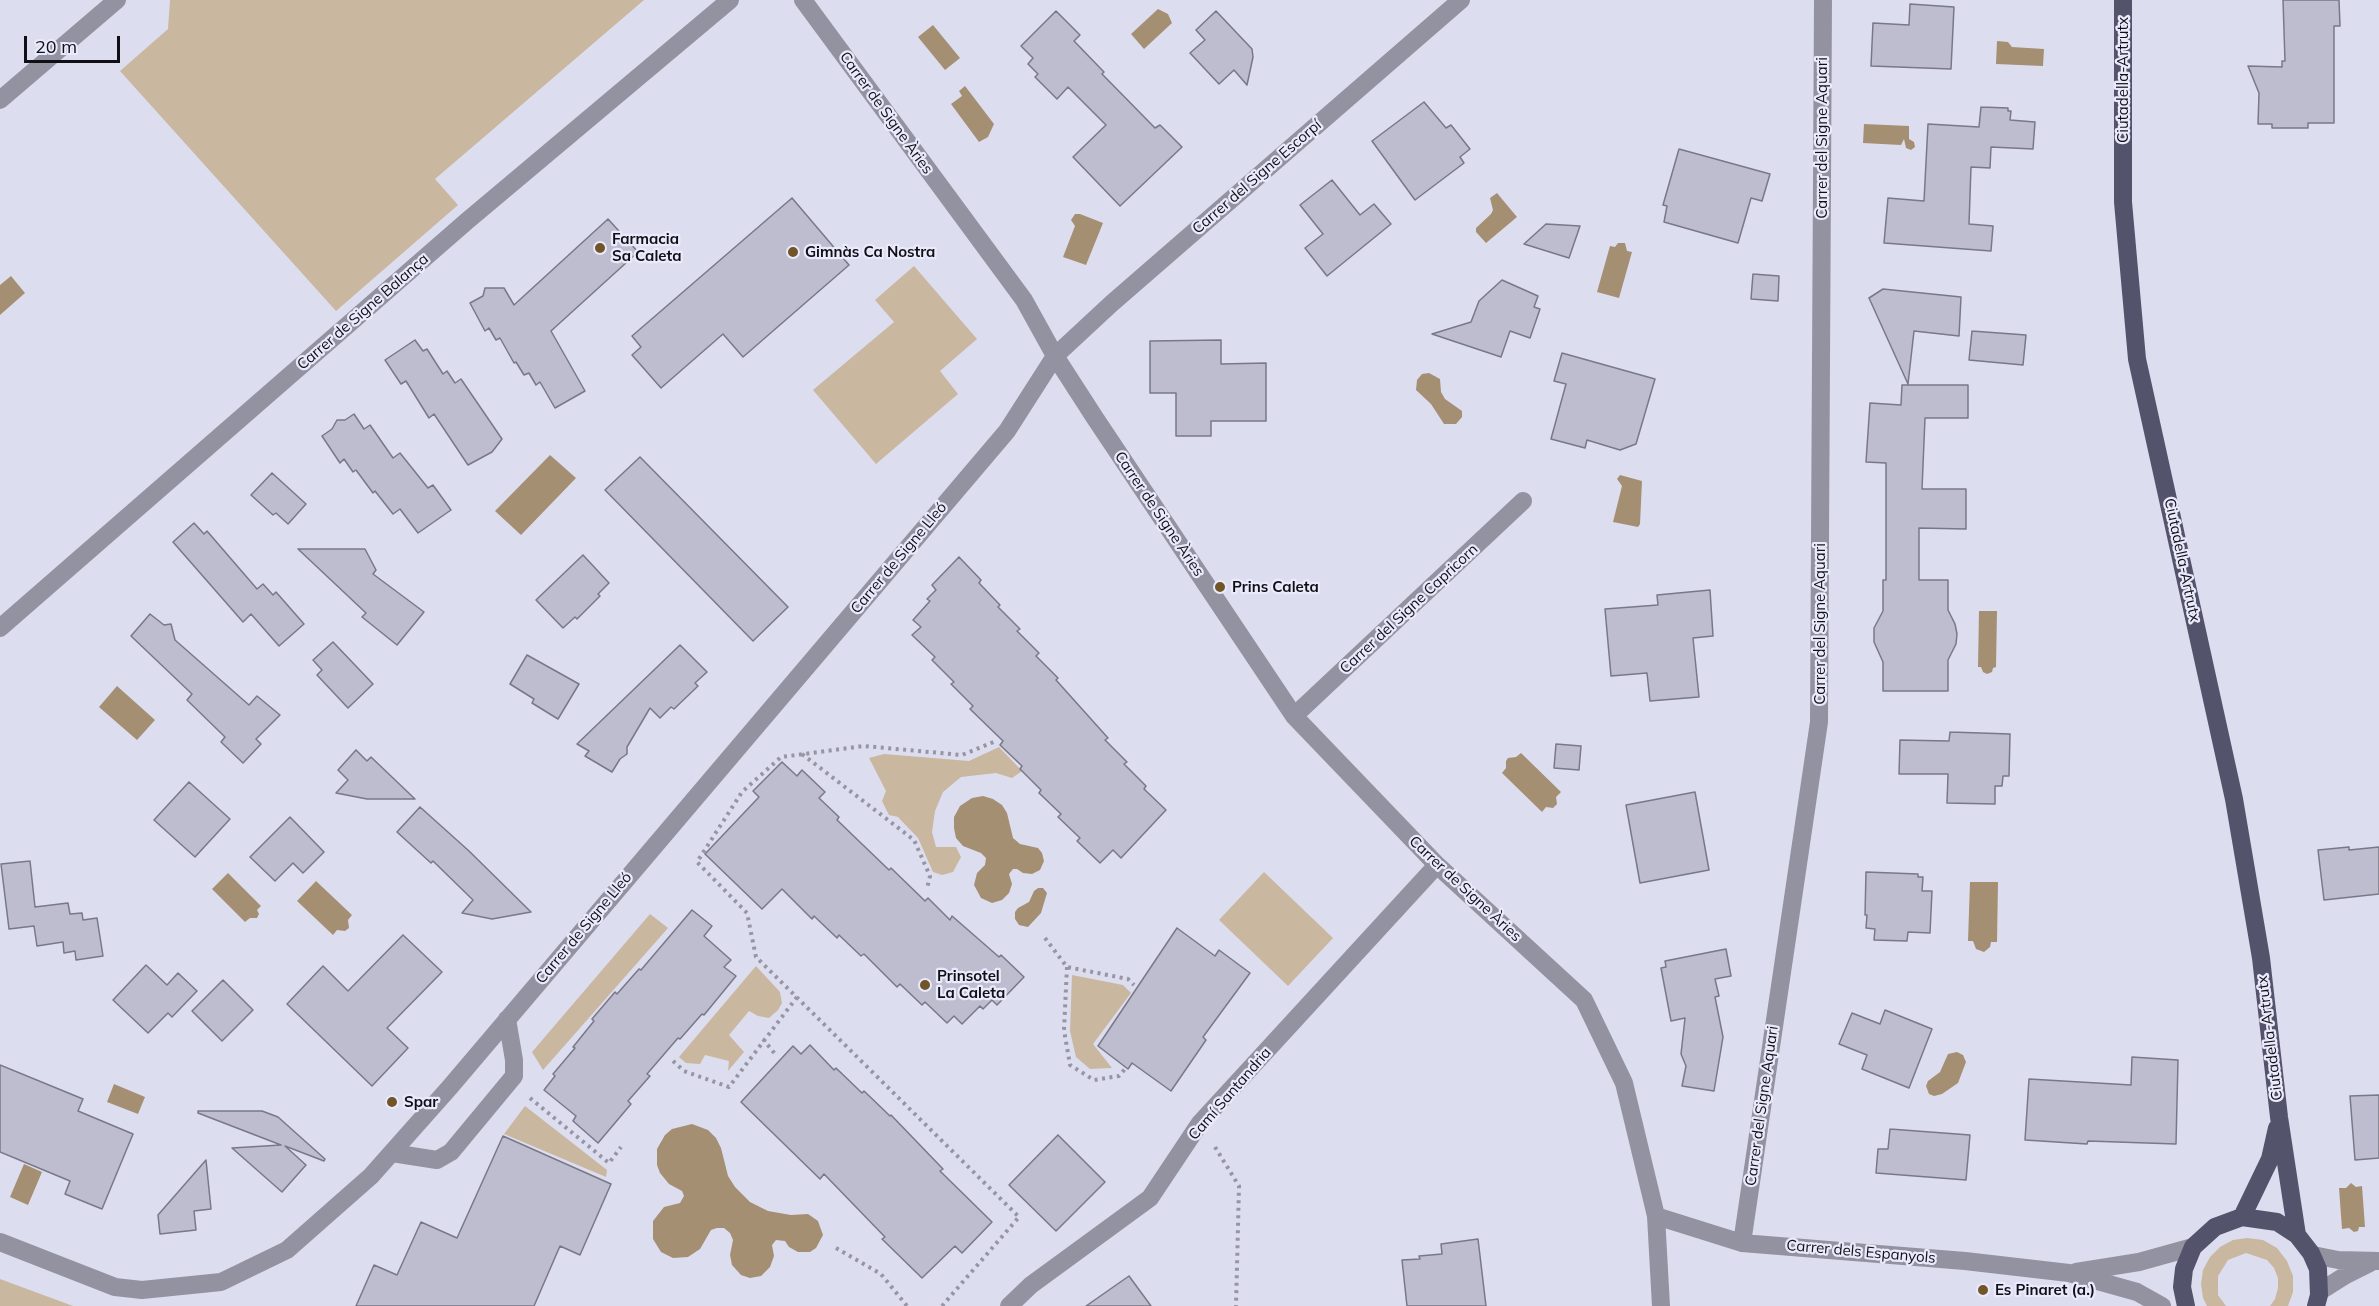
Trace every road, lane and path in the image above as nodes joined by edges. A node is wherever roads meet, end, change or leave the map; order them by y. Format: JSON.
{"nodes":[{"id":1,"x":117,"y":0,"type":"edge"},
{"id":2,"x":730,"y":0,"type":"edge"},
{"id":3,"x":803,"y":0,"type":"edge"},
{"id":4,"x":1461,"y":0,"type":"edge"},
{"id":5,"x":1823,"y":0,"type":"edge"},
{"id":6,"x":2123,"y":0,"type":"edge"},
{"id":7,"x":0,"y":100,"type":"edge"},
{"id":8,"x":1055,"y":356,"type":"junction"},
{"id":9,"x":1523,"y":501,"type":"dead end"},
{"id":10,"x":0,"y":628,"type":"edge"},
{"id":11,"x":1294,"y":716,"type":"junction"},
{"id":12,"x":996,"y":741,"type":"dead end"},
{"id":13,"x":801,"y":753,"type":"junction"},
{"id":14,"x":1437,"y":865,"type":"junction"},
{"id":15,"x":927,"y":889,"type":"dead end"},
{"id":16,"x":1045,"y":938,"type":"dead end"},
{"id":17,"x":1067,"y":967,"type":"junction"},
{"id":18,"x":1134,"y":985,"type":"dead end"},
{"id":19,"x":797,"y":997,"type":"junction"},
{"id":20,"x":507,"y":1019,"type":"junction"},
{"id":21,"x":763,"y":1039,"type":"junction"},
{"id":22,"x":775,"y":1054,"type":"dead end"},
{"id":23,"x":673,"y":1061,"type":"dead end"},
{"id":24,"x":1125,"y":1069,"type":"dead end"},
{"id":25,"x":527,"y":1095,"type":"dead end"},
{"id":26,"x":2279,"y":1117,"type":"junction"},
{"id":27,"x":1200,"y":1123,"type":"junction"},
{"id":28,"x":621,"y":1147,"type":"dead end"},
{"id":29,"x":392,"y":1153,"type":"junction"},
{"id":30,"x":1656,"y":1216,"type":"junction"},
{"id":31,"x":2242,"y":1217,"type":"junction"},
{"id":32,"x":2297,"y":1235,"type":"junction"},
{"id":33,"x":0,"y":1242,"type":"edge"},
{"id":34,"x":1742,"y":1243,"type":"junction"},
{"id":35,"x":2193,"y":1247,"type":"junction"},
{"id":36,"x":836,"y":1248,"type":"dead end"},
{"id":37,"x":2313,"y":1255,"type":"junction"},
{"id":38,"x":2377,"y":1261,"type":"edge"},
{"id":39,"x":2069,"y":1273,"type":"junction"},
{"id":40,"x":2318,"y":1299,"type":"edge"},
{"id":41,"x":907,"y":1306,"type":"edge"},
{"id":42,"x":942,"y":1306,"type":"edge"},
{"id":43,"x":1009,"y":1306,"type":"edge"},
{"id":44,"x":1236,"y":1306,"type":"edge"},
{"id":45,"x":1661,"y":1306,"type":"edge"},
{"id":46,"x":2162,"y":1306,"type":"edge"},
{"id":47,"x":2186,"y":1306,"type":"edge"}],
"edges":[{"from":1,"to":7,"type":"street"},
{"from":2,"to":10,"type":"street","name":"Carrer de Signe Balança"},
{"from":3,"to":8,"type":"street","name":"Carrer de Signe Àries"},
{"from":4,"to":8,"type":"street","name":"Carrer del Signe Escorpí"},
{"from":5,"to":34,"type":"street","name":"Carrer del Signe Aquari"},
{"from":6,"to":26,"type":"main road","name":"Ciutadella-Artrutx"},
{"from":8,"to":11,"type":"street","name":"Carrer de Signe Àries"},
{"from":8,"to":20,"type":"street","name":"Carrer de Signe Lleó"},
{"from":9,"to":11,"type":"street","name":"Carrer del Signe Capricorn"},
{"from":11,"to":14,"type":"street","name":"Carrer de Signe Àries"},
{"from":12,"to":13,"type":"path"},
{"from":13,"to":15,"type":"path"},
{"from":13,"to":19,"type":"path"},
{"from":14,"to":27,"type":"street","name":"Camí Santandria"},
{"from":14,"to":30,"type":"street","name":"Carrer de Signe Àries"},
{"from":16,"to":17,"type":"path"},
{"from":17,"to":18,"type":"path"},
{"from":17,"to":24,"type":"path"},
{"from":19,"to":21,"type":"path"},
{"from":19,"to":42,"type":"path"},
{"from":20,"to":29,"type":"street","name":"Carrer de Signe Lleó"},
{"from":20,"to":29,"type":"street"},
{"from":21,"to":22,"type":"path"},
{"from":21,"to":23,"type":"path"},
{"from":25,"to":28,"type":"path"},
{"from":26,"to":31,"type":"main road"},
{"from":26,"to":32,"type":"main road","name":"Ciutadella-Artrutx"},
{"from":27,"to":43,"type":"street","name":"Camí Santandria"},
{"from":27,"to":44,"type":"path"},
{"from":29,"to":33,"type":"street","name":"Carrer de Signe Lleó"},
{"from":30,"to":34,"type":"street","name":"Carrer dels Espanyols"},
{"from":30,"to":45,"type":"street","name":"Carrer de Signe Àries"},
{"from":31,"to":32,"type":"main road"},
{"from":31,"to":35,"type":"main road"},
{"from":32,"to":37,"type":"main road"},
{"from":34,"to":39,"type":"street","name":"Carrer dels Espanyols"},
{"from":35,"to":39,"type":"street","name":"Carrer dels Espanyols"},
{"from":35,"to":47,"type":"main road"},
{"from":36,"to":41,"type":"path"},
{"from":37,"to":38,"type":"street"},
{"from":37,"to":40,"type":"main road"},
{"from":38,"to":40,"type":"street"},
{"from":39,"to":46,"type":"street","name":"Carrer dels Espanyols"}]}
